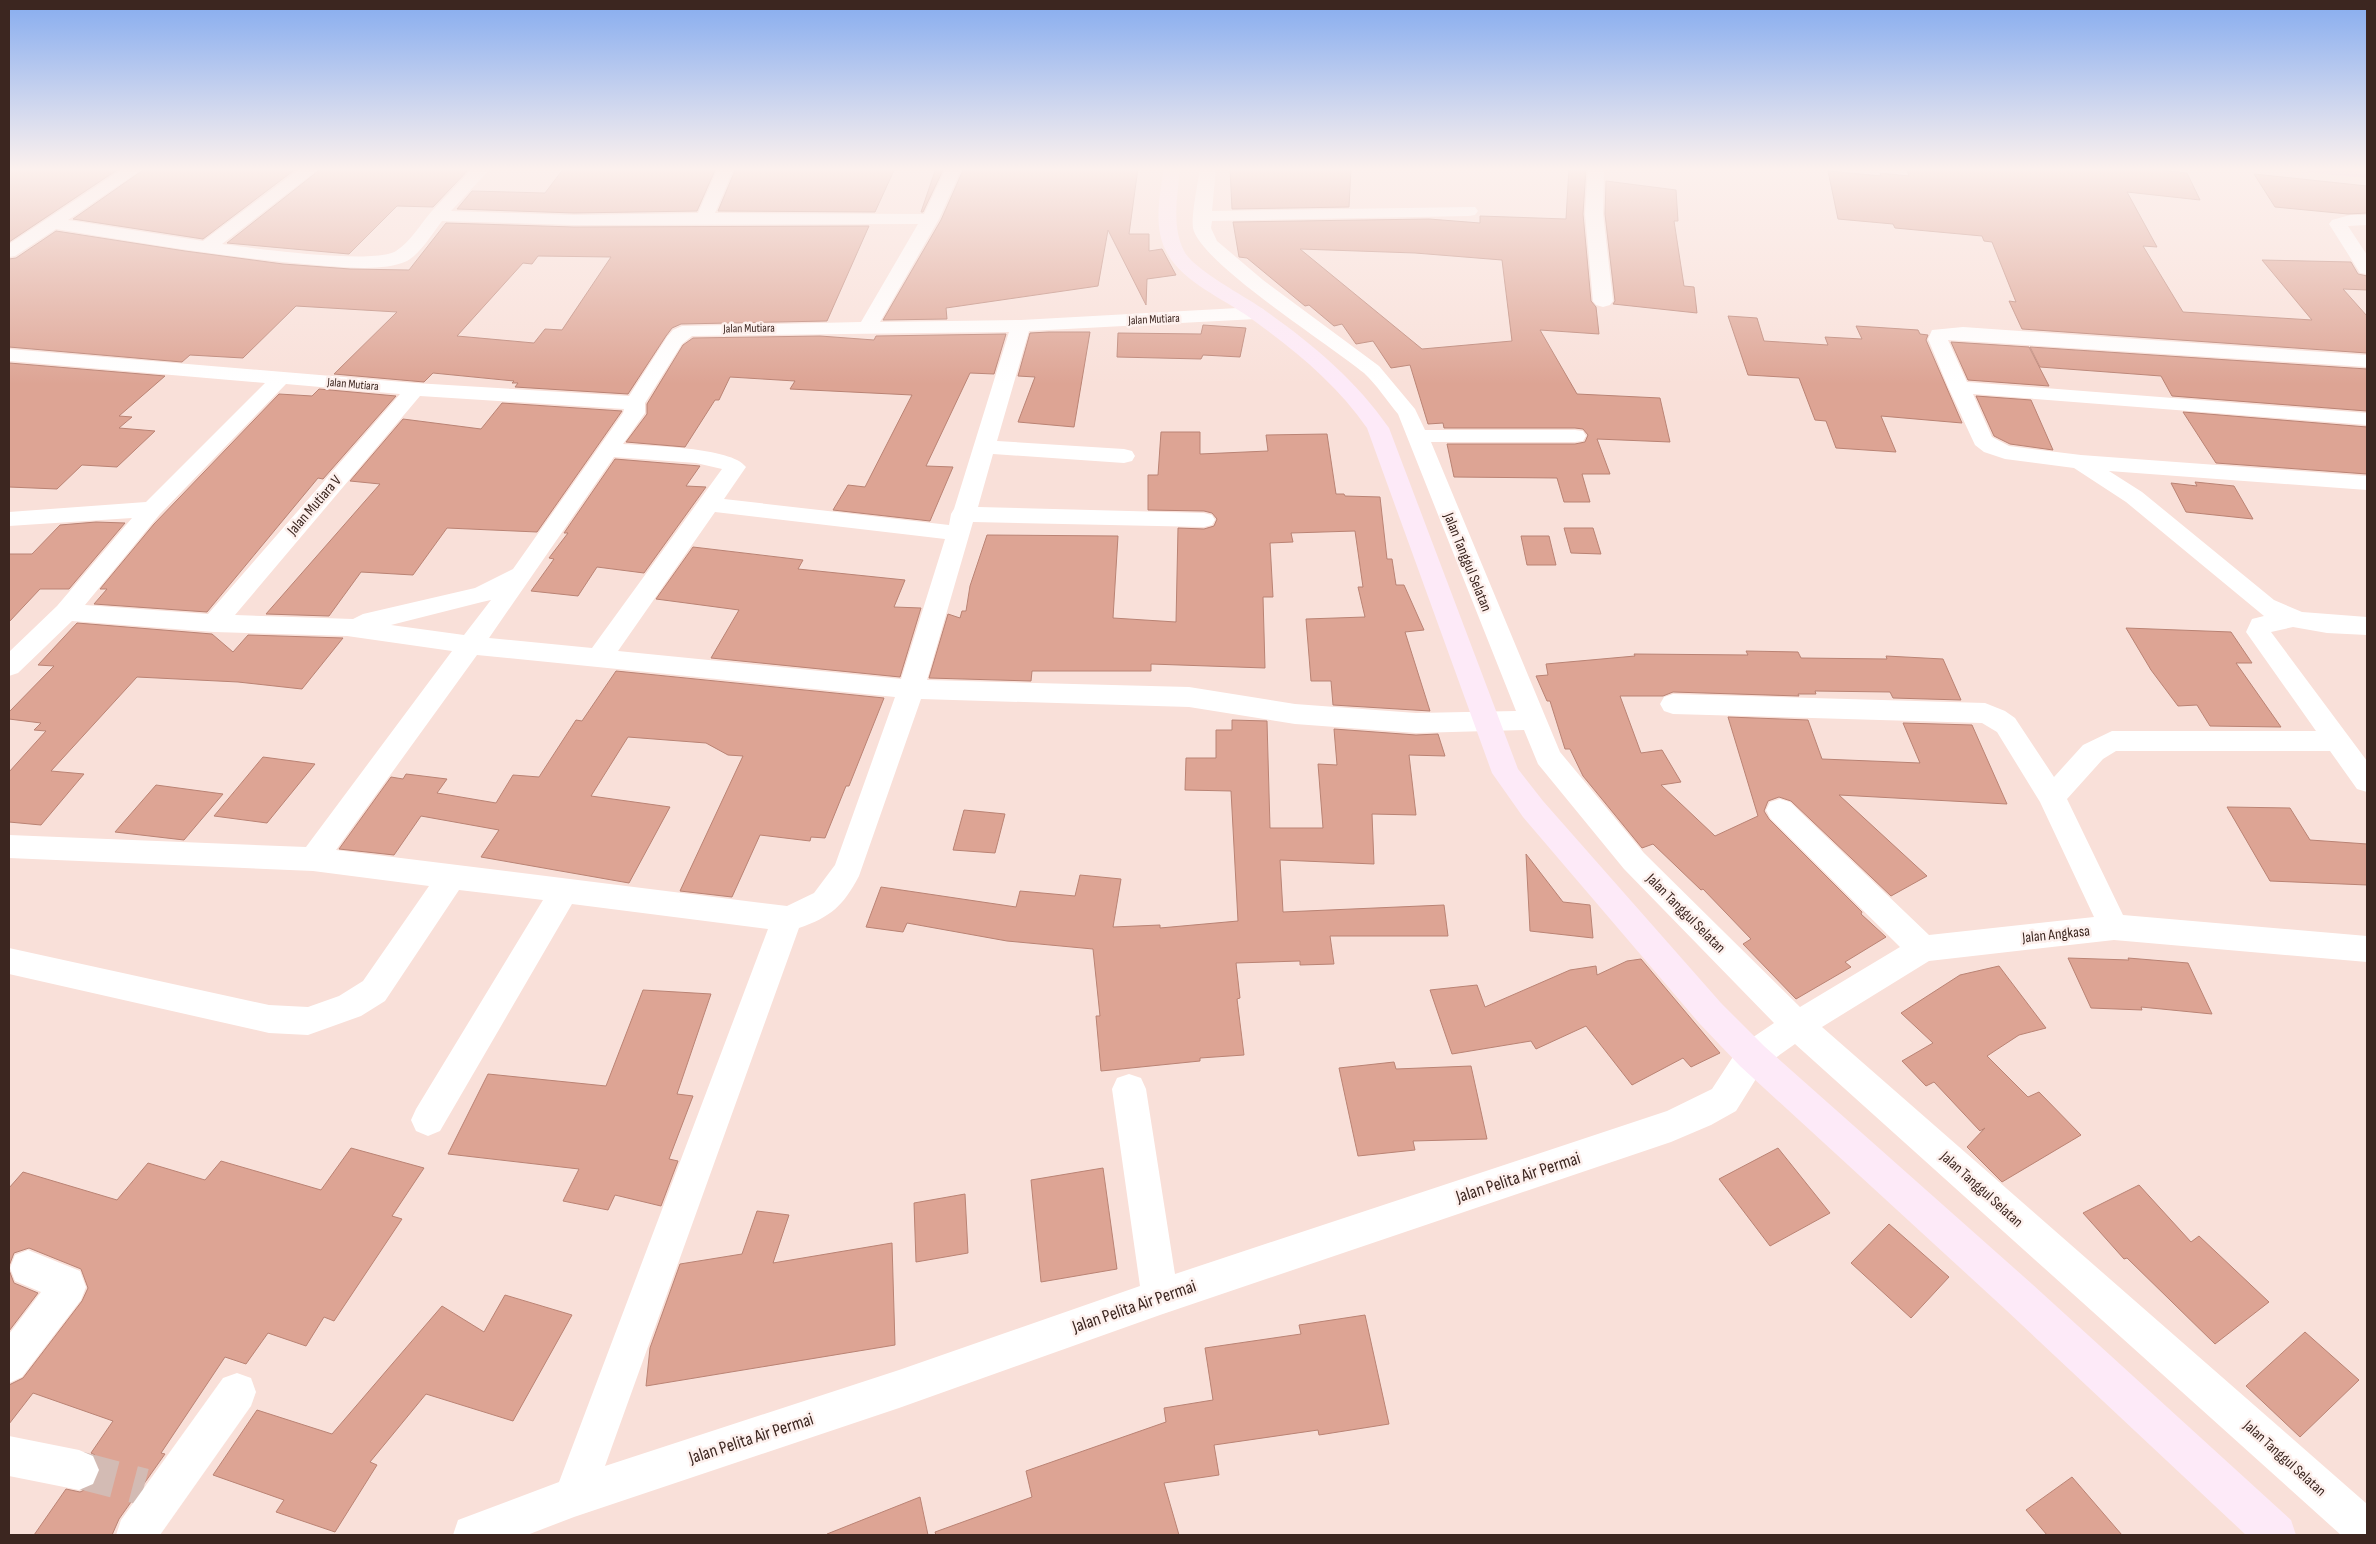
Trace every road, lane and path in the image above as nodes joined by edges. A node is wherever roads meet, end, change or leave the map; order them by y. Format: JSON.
{"nodes":[{"id":1,"x":26,"y":240,"type":"edge"},
{"id":2,"x":161,"y":240,"type":"edge"},
{"id":3,"x":215,"y":240,"type":"edge"},
{"id":4,"x":416,"y":240,"type":"edge"},
{"id":5,"x":918,"y":240,"type":"edge"},
{"id":6,"x":1171,"y":240,"type":"edge"},
{"id":7,"x":1207,"y":240,"type":"edge"},
{"id":8,"x":1597,"y":240,"type":"edge"},
{"id":9,"x":2348,"y":240,"type":"edge"},
{"id":10,"x":206,"y":247,"type":"junction"},
{"id":11,"x":9,"y":252,"type":"edge"},
{"id":12,"x":2367,"y":270,"type":"edge"},
{"id":13,"x":1603,"y":301,"type":"dead end"},
{"id":14,"x":1256,"y":313,"type":"junction"},
{"id":15,"x":868,"y":326,"type":"junction"},
{"id":16,"x":1020,"y":326,"type":"junction"},
{"id":17,"x":9,"y":355,"type":"edge"},
{"id":18,"x":2367,"y":361,"type":"edge"},
{"id":19,"x":281,"y":378,"type":"junction"},
{"id":20,"x":1958,"y":386,"type":"junction"},
{"id":21,"x":415,"y":389,"type":"junction"},
{"id":22,"x":635,"y":403,"type":"junction"},
{"id":23,"x":2367,"y":419,"type":"edge"},
{"id":24,"x":1418,"y":436,"type":"junction"},
{"id":25,"x":1574,"y":436,"type":"dead end"},
{"id":26,"x":984,"y":447,"type":"junction"},
{"id":27,"x":609,"y":450,"type":"junction"},
{"id":28,"x":1124,"y":456,"type":"dead end"},
{"id":29,"x":2080,"y":462,"type":"junction"},
{"id":30,"x":2367,"y":483,"type":"edge"},
{"id":31,"x":709,"y":504,"type":"junction"},
{"id":32,"x":152,"y":509,"type":"junction"},
{"id":33,"x":9,"y":519,"type":"edge"},
{"id":34,"x":1204,"y":520,"type":"dead end"},
{"id":35,"x":959,"y":524,"type":"junction"},
{"id":36,"x":521,"y":574,"type":"junction"},
{"id":37,"x":66,"y":612,"type":"junction"},
{"id":38,"x":2291,"y":619,"type":"junction"},
{"id":39,"x":214,"y":623,"type":"junction"},
{"id":40,"x":2367,"y":626,"type":"edge"},
{"id":41,"x":347,"y":627,"type":"junction"},
{"id":42,"x":470,"y":645,"type":"junction"},
{"id":43,"x":599,"y":658,"type":"junction"},
{"id":44,"x":9,"y":667,"type":"edge"},
{"id":45,"x":911,"y":689,"type":"junction"},
{"id":46,"x":1673,"y":704,"type":"dead end"},
{"id":47,"x":1532,"y":720,"type":"junction"},
{"id":48,"x":1485,"y":721,"type":"junction"},
{"id":49,"x":2337,"y":741,"type":"junction"},
{"id":50,"x":2367,"y":781,"type":"edge"},
{"id":51,"x":2052,"y":797,"type":"junction"},
{"id":52,"x":1780,"y":810,"type":"dead end"},
{"id":53,"x":9,"y":846,"type":"edge"},
{"id":54,"x":313,"y":859,"type":"junction"},
{"id":55,"x":451,"y":878,"type":"junction"},
{"id":56,"x":564,"y":892,"type":"junction"},
{"id":57,"x":787,"y":919,"type":"junction"},
{"id":58,"x":2114,"y":927,"type":"junction"},
{"id":59,"x":1923,"y":949,"type":"junction"},
{"id":60,"x":2367,"y":949,"type":"edge"},
{"id":61,"x":9,"y":960,"type":"edge"},
{"id":62,"x":1776,"y":1038,"type":"junction"},
{"id":63,"x":1129,"y":1089,"type":"dead end"},
{"id":64,"x":428,"y":1120,"type":"dead end"},
{"id":65,"x":28,"y":1268,"type":"dead end"},
{"id":66,"x":1160,"y":1297,"type":"junction"},
{"id":67,"x":9,"y":1364,"type":"edge"},
{"id":68,"x":237,"y":1392,"type":"dead end"},
{"id":69,"x":9,"y":1456,"type":"edge"},
{"id":70,"x":79,"y":1470,"type":"tunnel mouth"},
{"id":71,"x":574,"y":1497,"type":"junction"},
{"id":72,"x":2367,"y":1531,"type":"edge"},
{"id":73,"x":136,"y":1535,"type":"edge"},
{"id":74,"x":473,"y":1535,"type":"edge"},
{"id":75,"x":2276,"y":1535,"type":"edge"}],
"edges":[{"from":1,"to":11,"type":"street"},
{"from":2,"to":10,"type":"street"},
{"from":3,"to":10,"type":"street"},
{"from":4,"to":10,"type":"street"},
{"from":5,"to":15,"type":"street"},
{"from":6,"to":14,"type":"street","name":"Jalan Tanggul Selatan"},
{"from":7,"to":24,"type":"street","name":"Jalan Tanggul Selatan"},
{"from":8,"to":13,"type":"street"},
{"from":9,"to":12,"type":"street"},
{"from":14,"to":16,"type":"street","name":"Jalan Mutiara"},
{"from":14,"to":48,"type":"street","name":"Jalan Tanggul Selatan"},
{"from":15,"to":16,"type":"street","name":"Jalan Mutiara"},
{"from":15,"to":22,"type":"street","name":"Jalan Mutiara"},
{"from":16,"to":26,"type":"street"},
{"from":17,"to":19,"type":"street","name":"Jalan Mutiara"},
{"from":18,"to":20,"type":"street"},
{"from":19,"to":21,"type":"street","name":"Jalan Mutiara"},
{"from":19,"to":32,"type":"street"},
{"from":20,"to":23,"type":"street"},
{"from":20,"to":29,"type":"street"},
{"from":21,"to":22,"type":"street","name":"Jalan Mutiara"},
{"from":21,"to":39,"type":"street","name":"Jalan Mutiara V"},
{"from":22,"to":27,"type":"street"},
{"from":24,"to":25,"type":"street"},
{"from":24,"to":47,"type":"street","name":"Jalan Tanggul Selatan"},
{"from":26,"to":28,"type":"street"},
{"from":26,"to":35,"type":"street"},
{"from":27,"to":31,"type":"street"},
{"from":27,"to":36,"type":"street"},
{"from":29,"to":30,"type":"street"},
{"from":29,"to":38,"type":"street"},
{"from":31,"to":35,"type":"street"},
{"from":31,"to":43,"type":"street"},
{"from":32,"to":33,"type":"street"},
{"from":32,"to":37,"type":"street"},
{"from":34,"to":35,"type":"street"},
{"from":35,"to":45,"type":"street"},
{"from":36,"to":41,"type":"street"},
{"from":36,"to":42,"type":"street"},
{"from":37,"to":39,"type":"street"},
{"from":37,"to":44,"type":"street"},
{"from":38,"to":40,"type":"street"},
{"from":38,"to":49,"type":"street"},
{"from":39,"to":41,"type":"street"},
{"from":41,"to":42,"type":"street"},
{"from":42,"to":43,"type":"street"},
{"from":42,"to":54,"type":"street"},
{"from":43,"to":45,"type":"street"},
{"from":45,"to":48,"type":"street"},
{"from":45,"to":57,"type":"street"},
{"from":46,"to":51,"type":"street"},
{"from":47,"to":48,"type":"street"},
{"from":47,"to":62,"type":"street","name":"Jalan Tanggul Selatan"},
{"from":48,"to":62,"type":"street","name":"Jalan Tanggul Selatan"},
{"from":49,"to":50,"type":"street"},
{"from":49,"to":51,"type":"street"},
{"from":51,"to":58,"type":"street"},
{"from":52,"to":59,"type":"street"},
{"from":53,"to":54,"type":"street"},
{"from":54,"to":55,"type":"street"},
{"from":55,"to":56,"type":"street"},
{"from":55,"to":61,"type":"street"},
{"from":56,"to":57,"type":"street"},
{"from":56,"to":64,"type":"street"},
{"from":57,"to":71,"type":"street"},
{"from":58,"to":59,"type":"street","name":"Jalan Angkasa"},
{"from":58,"to":60,"type":"street","name":"Jalan Angkasa"},
{"from":59,"to":62,"type":"street","name":"Jalan Angkasa"},
{"from":62,"to":66,"type":"street","name":"Jalan Pelita Air Permai"},
{"from":62,"to":72,"type":"street","name":"Jalan Tanggul Selatan"},
{"from":62,"to":75,"type":"street","name":"Jalan Tanggul Selatan"},
{"from":63,"to":66,"type":"street"},
{"from":65,"to":67,"type":"street"},
{"from":66,"to":71,"type":"street","name":"Jalan Pelita Air Permai"},
{"from":68,"to":73,"type":"street"},
{"from":69,"to":70,"type":"street"},
{"from":71,"to":74,"type":"street","name":"Jalan Pelita Air Permai"}]}
